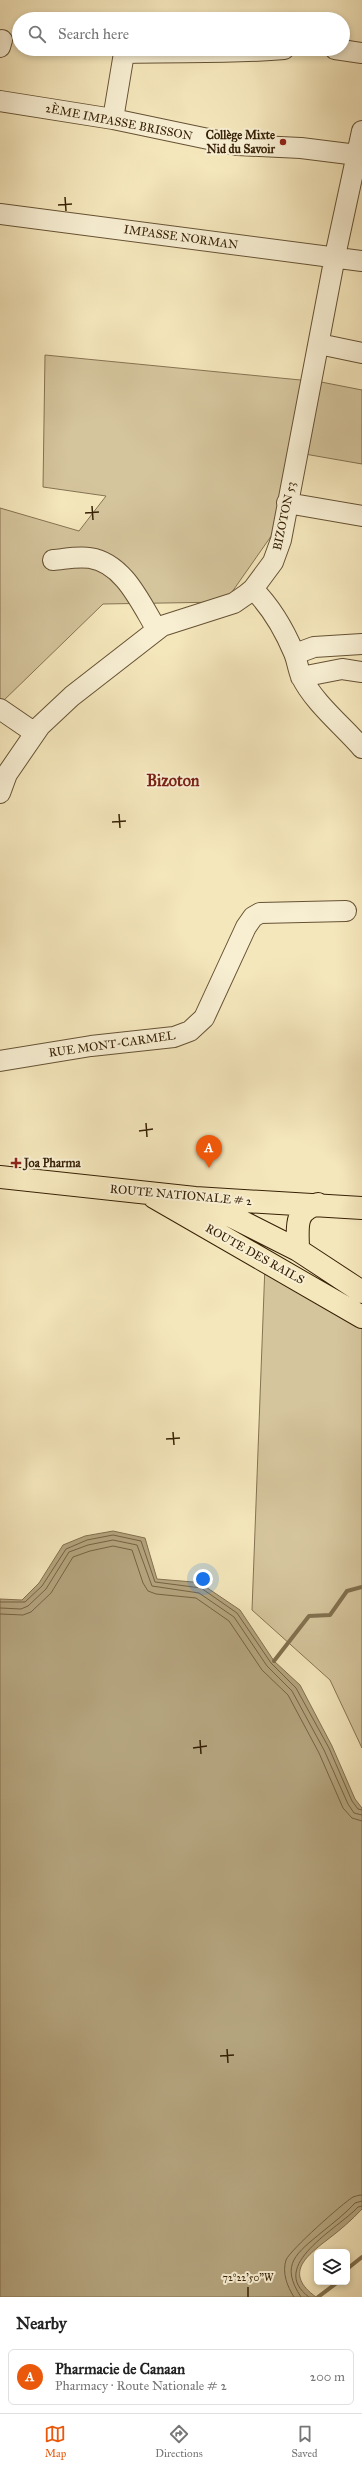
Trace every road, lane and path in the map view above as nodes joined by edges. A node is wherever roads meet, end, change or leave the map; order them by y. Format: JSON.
{"nodes":[{"id":1,"x":350,"y":51,"type":"edge"},
{"id":2,"x":362,"y":53,"type":"edge"},
{"id":3,"x":124,"y":56,"type":"edge"},
{"id":4,"x":0,"y":101,"type":"edge"},
{"id":5,"x":113,"y":120,"type":"junction"},
{"id":6,"x":362,"y":134,"type":"edge"},
{"id":7,"x":358,"y":155,"type":"junction"},
{"id":8,"x":0,"y":214,"type":"edge"},
{"id":9,"x":335,"y":256,"type":"junction"},
{"id":10,"x":362,"y":261,"type":"edge"},
{"id":11,"x":319,"y":344,"type":"junction"},
{"id":12,"x":362,"y":353,"type":"edge"},
{"id":13,"x":287,"y":503,"type":"junction"},
{"id":14,"x":362,"y":516,"type":"edge"},
{"id":15,"x":53,"y":560,"type":"dead end"},
{"id":16,"x":253,"y":589,"type":"junction"},
{"id":17,"x":157,"y":630,"type":"junction"},
{"id":18,"x":362,"y":644,"type":"edge"},
{"id":19,"x":295,"y":654,"type":"junction"},
{"id":20,"x":362,"y":672,"type":"edge"},
{"id":21,"x":301,"y":677,"type":"junction"},
{"id":22,"x":0,"y":709,"type":"edge"},
{"id":23,"x":35,"y":733,"type":"junction"},
{"id":24,"x":362,"y":748,"type":"edge"},
{"id":25,"x":0,"y":793,"type":"edge"},
{"id":26,"x":346,"y":911,"type":"dead end"},
{"id":27,"x":0,"y":1062,"type":"edge"},
{"id":28,"x":0,"y":1177,"type":"edge"},
{"id":29,"x":148,"y":1193,"type":"junction"},
{"id":30,"x":196,"y":1198,"type":"junction"},
{"id":31,"x":318,"y":1204,"type":"junction"},
{"id":32,"x":362,"y":1208,"type":"edge"},
{"id":33,"x":298,"y":1250,"type":"junction"},
{"id":34,"x":362,"y":1292,"type":"edge"},
{"id":35,"x":362,"y":1316,"type":"edge"}],
"edges":[{"from":1,"to":2,"type":"street"},
{"from":3,"to":5,"type":"street"},
{"from":4,"to":5,"type":"street","name":"2ÈME IMPASSE BRISSON"},
{"from":5,"to":7,"type":"street","name":"2ÈME IMPASSE BRISSON"},
{"from":6,"to":7,"type":"street","name":"BIZOTON 53"},
{"from":7,"to":9,"type":"street","name":"BIZOTON 53"},
{"from":8,"to":9,"type":"street","name":"IMPASSE NORMAN"},
{"from":9,"to":10,"type":"street","name":"IMPASSE NORMAN"},
{"from":9,"to":11,"type":"street","name":"BIZOTON 53"},
{"from":11,"to":12,"type":"street"},
{"from":11,"to":13,"type":"street","name":"BIZOTON 53"},
{"from":13,"to":14,"type":"street"},
{"from":13,"to":16,"type":"street","name":"BIZOTON 53"},
{"from":15,"to":17,"type":"street"},
{"from":16,"to":17,"type":"street","name":"BIZOTON 53"},
{"from":16,"to":19,"type":"street"},
{"from":17,"to":23,"type":"street","name":"BIZOTON 53"},
{"from":18,"to":19,"type":"street"},
{"from":19,"to":21,"type":"street"},
{"from":20,"to":21,"type":"street"},
{"from":21,"to":24,"type":"street"},
{"from":22,"to":23,"type":"street"},
{"from":23,"to":25,"type":"street","name":"BIZOTON 53"},
{"from":26,"to":27,"type":"street","name":"RUE MONT-CARMEL"},
{"from":28,"to":29,"type":"main road","name":"ROUTE NATIONALE # 2"},
{"from":29,"to":30,"type":"main road","name":"ROUTE NATIONALE # 2"},
{"from":29,"to":35,"type":"main road","name":"ROUTE DES RAILS"},
{"from":30,"to":31,"type":"main road","name":"ROUTE NATIONALE # 2"},
{"from":30,"to":33,"type":"main road","name":"ROUTE DES RAILS"},
{"from":31,"to":32,"type":"main road","name":"ROUTE NATIONALE # 2"},
{"from":31,"to":33,"type":"main road"},
{"from":33,"to":34,"type":"main road","name":"ROUTE DES RAILS"}]}
